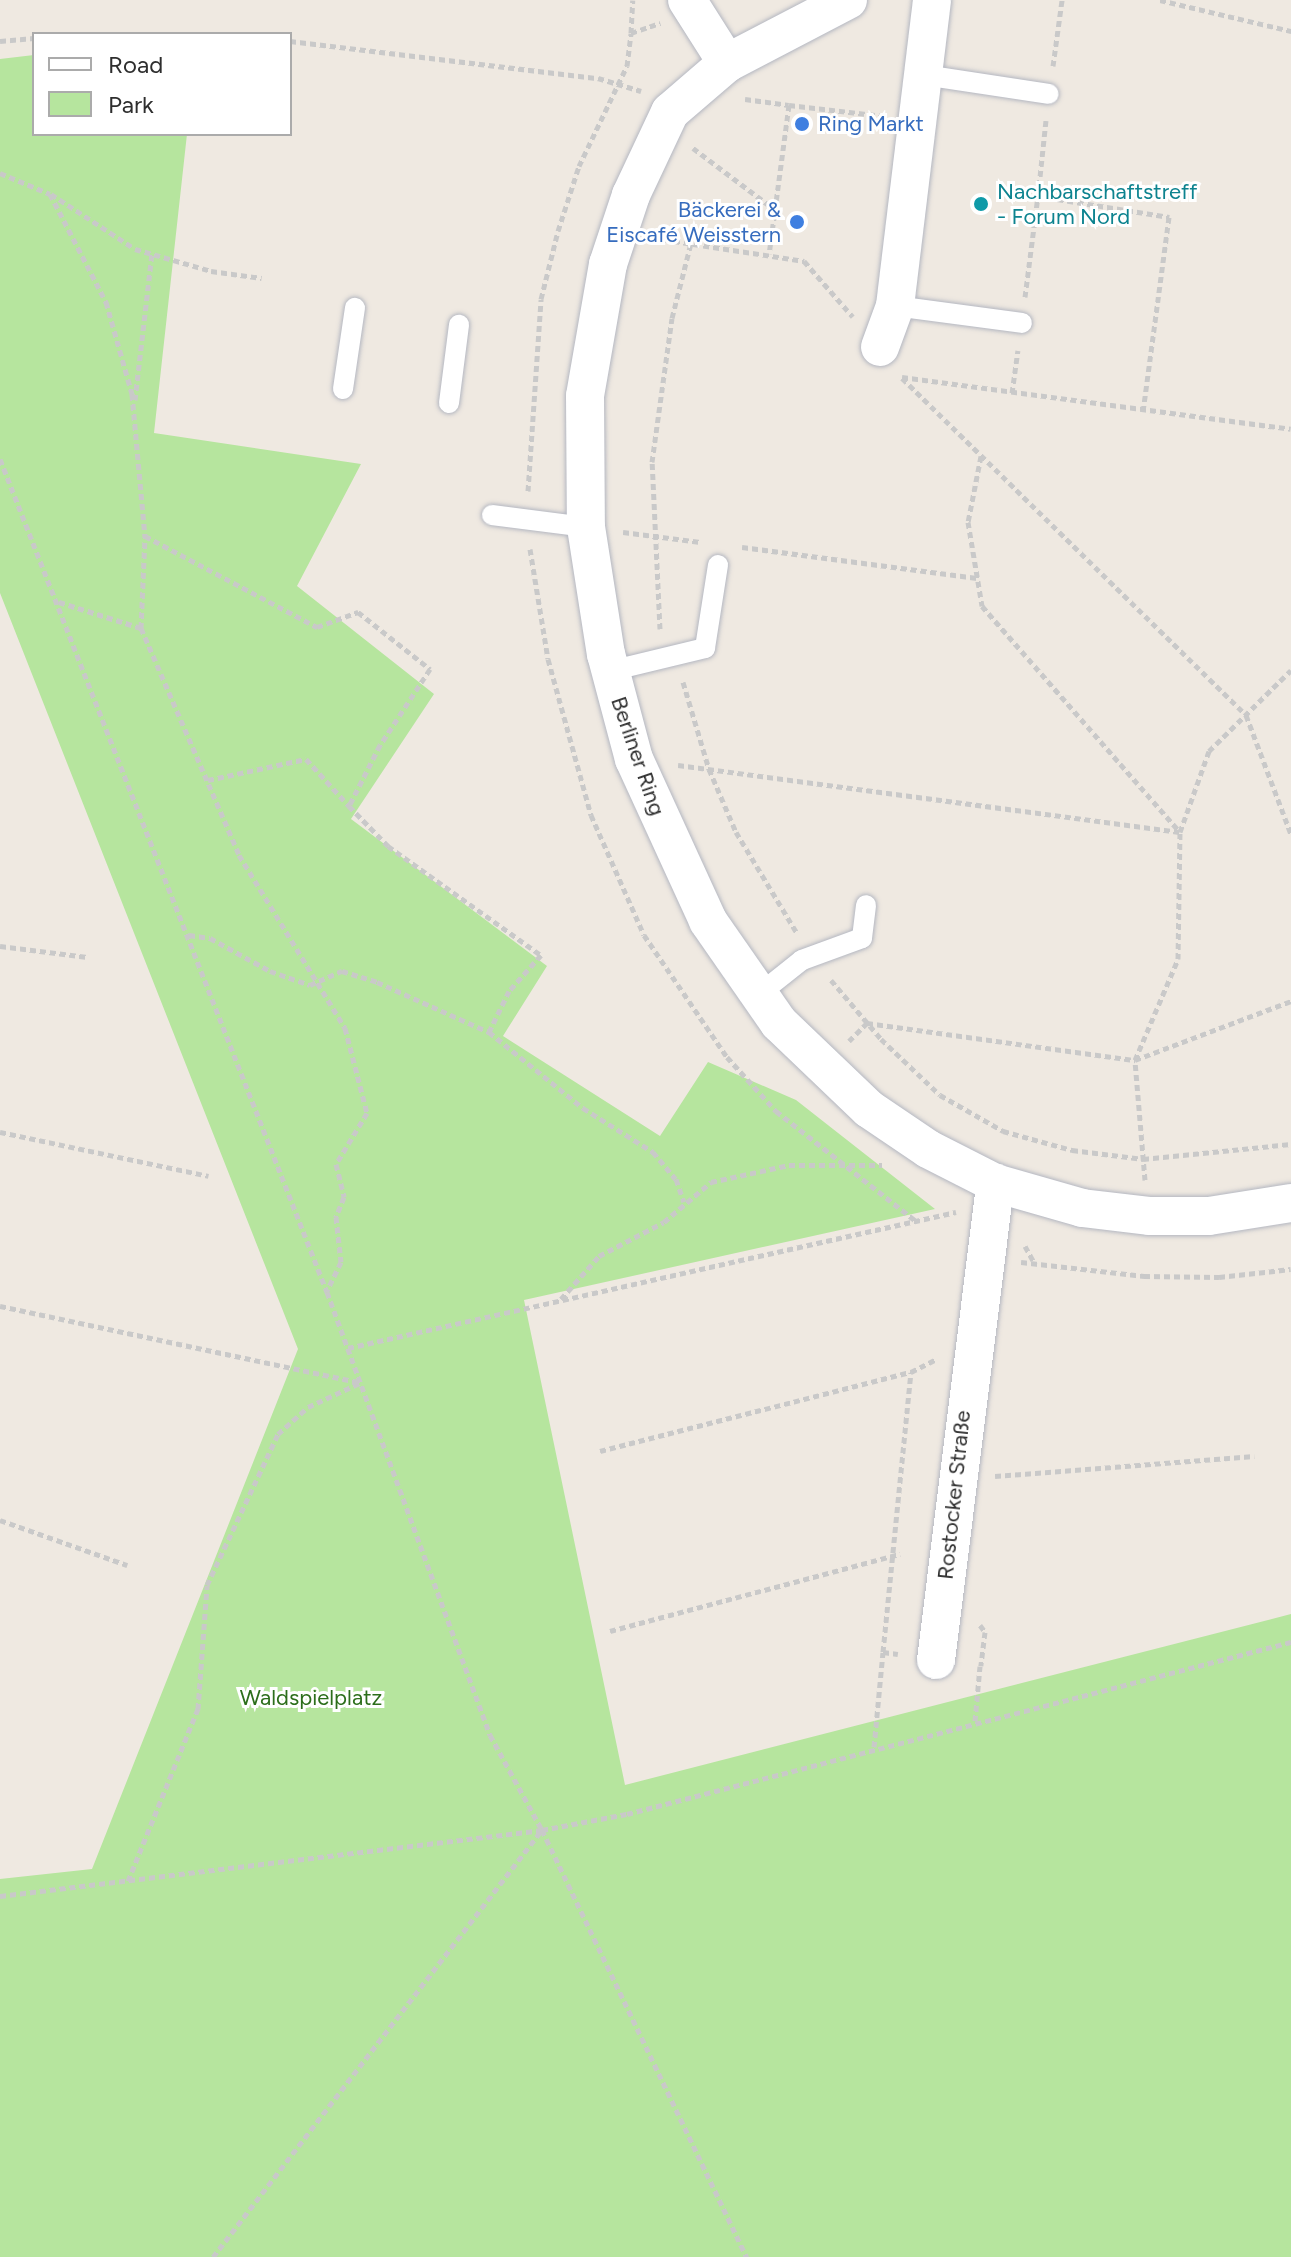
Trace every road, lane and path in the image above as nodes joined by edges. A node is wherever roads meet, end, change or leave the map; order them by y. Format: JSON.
{"nodes":[{"id":1,"x":633,"y":0,"type":"edge"},
{"id":2,"x":848,"y":0,"type":"edge"},
{"id":3,"x":932,"y":0,"type":"edge"},
{"id":4,"x":1062,"y":0,"type":"edge"},
{"id":5,"x":1160,"y":0,"type":"edge"},
{"id":6,"x":689,"y":3,"type":"edge"},
{"id":7,"x":1291,"y":31,"type":"edge"},
{"id":8,"x":631,"y":33,"type":"junction"},
{"id":9,"x":32,"y":38,"type":"edge"},
{"id":10,"x":0,"y":41,"type":"edge"},
{"id":11,"x":292,"y":41,"type":"edge"},
{"id":12,"x":727,"y":63,"type":"junction"},
{"id":13,"x":924,"y":75,"type":"junction"},
{"id":14,"x":617,"y":84,"type":"junction"},
{"id":15,"x":1049,"y":94,"type":"junction"},
{"id":16,"x":789,"y":105,"type":"junction"},
{"id":17,"x":675,"y":110,"type":"junction"},
{"id":18,"x":918,"y":120,"type":"junction"},
{"id":19,"x":0,"y":173,"type":"edge"},
{"id":20,"x":50,"y":194,"type":"junction"},
{"id":21,"x":1038,"y":196,"type":"junction"},
{"id":22,"x":775,"y":210,"type":"junction"},
{"id":23,"x":618,"y":233,"type":"junction"},
{"id":24,"x":152,"y":254,"type":"junction"},
{"id":25,"x":769,"y":254,"type":"junction"},
{"id":26,"x":262,"y":278,"type":"dead end"},
{"id":27,"x":895,"y":306,"type":"junction"},
{"id":28,"x":355,"y":308,"type":"dead end"},
{"id":29,"x":1022,"y":323,"type":"junction"},
{"id":30,"x":459,"y":325,"type":"dead end"},
{"id":31,"x":890,"y":362,"type":"junction"},
{"id":32,"x":343,"y":389,"type":"dead end"},
{"id":33,"x":1012,"y":393,"type":"junction"},
{"id":34,"x":449,"y":403,"type":"dead end"},
{"id":35,"x":134,"y":412,"type":"junction"},
{"id":36,"x":1143,"y":412,"type":"junction"},
{"id":37,"x":1291,"y":429,"type":"edge"},
{"id":38,"x":981,"y":456,"type":"junction"},
{"id":39,"x":0,"y":459,"type":"edge"},
{"id":40,"x":492,"y":515,"type":"dead end"},
{"id":41,"x":586,"y":527,"type":"junction"},
{"id":42,"x":145,"y":536,"type":"junction"},
{"id":43,"x":708,"y":543,"type":"dead end"},
{"id":44,"x":737,"y":547,"type":"dead end"},
{"id":45,"x":718,"y":565,"type":"dead end"},
{"id":46,"x":977,"y":578,"type":"junction"},
{"id":47,"x":59,"y":602,"type":"junction"},
{"id":48,"x":141,"y":628,"type":"junction"},
{"id":49,"x":1291,"y":670,"type":"edge"},
{"id":50,"x":610,"y":671,"type":"junction"},
{"id":51,"x":1246,"y":715,"type":"junction"},
{"id":52,"x":634,"y":759,"type":"junction"},
{"id":53,"x":208,"y":780,"type":"junction"},
{"id":54,"x":349,"y":806,"type":"junction"},
{"id":55,"x":1180,"y":832,"type":"junction"},
{"id":56,"x":1291,"y":834,"type":"edge"},
{"id":57,"x":866,"y":905,"type":"dead end"},
{"id":58,"x":188,"y":935,"type":"junction"},
{"id":59,"x":0,"y":946,"type":"edge"},
{"id":60,"x":87,"y":957,"type":"dead end"},
{"id":61,"x":318,"y":982,"type":"junction"},
{"id":62,"x":758,"y":995,"type":"junction"},
{"id":63,"x":1291,"y":1001,"type":"edge"},
{"id":64,"x":850,"y":1003,"type":"dead end"},
{"id":65,"x":867,"y":1023,"type":"junction"},
{"id":66,"x":489,"y":1032,"type":"junction"},
{"id":67,"x":1135,"y":1060,"type":"junction"},
{"id":68,"x":823,"y":1067,"type":"junction"},
{"id":69,"x":0,"y":1132,"type":"edge"},
{"id":70,"x":1291,"y":1144,"type":"edge"},
{"id":71,"x":928,"y":1149,"type":"junction"},
{"id":72,"x":1143,"y":1159,"type":"junction"},
{"id":73,"x":208,"y":1176,"type":"dead end"},
{"id":74,"x":995,"y":1183,"type":"junction"},
{"id":75,"x":684,"y":1202,"type":"junction"},
{"id":76,"x":1291,"y":1203,"type":"edge"},
{"id":77,"x":961,"y":1211,"type":"dead end"},
{"id":78,"x":1149,"y":1216,"type":"junction"},
{"id":79,"x":1012,"y":1261,"type":"dead end"},
{"id":80,"x":1291,"y":1269,"type":"edge"},
{"id":81,"x":327,"y":1292,"type":"junction"},
{"id":82,"x":561,"y":1300,"type":"junction"},
{"id":83,"x":0,"y":1306,"type":"edge"},
{"id":84,"x":348,"y":1348,"type":"junction"},
{"id":85,"x":920,"y":1370,"type":"dead end"},
{"id":86,"x":911,"y":1372,"type":"junction"},
{"id":87,"x":360,"y":1383,"type":"junction"},
{"id":88,"x":600,"y":1451,"type":"dead end"},
{"id":89,"x":1254,"y":1456,"type":"dead end"},
{"id":90,"x":978,"y":1477,"type":"dead end"},
{"id":91,"x":0,"y":1520,"type":"edge"},
{"id":92,"x":900,"y":1554,"type":"dead end"},
{"id":93,"x":892,"y":1556,"type":"junction"},
{"id":94,"x":127,"y":1565,"type":"dead end"},
{"id":95,"x":610,"y":1631,"type":"dead end"},
{"id":96,"x":1291,"y":1642,"type":"edge"},
{"id":97,"x":883,"y":1652,"type":"junction"},
{"id":98,"x":936,"y":1660,"type":"joint"},
{"id":99,"x":874,"y":1747,"type":"junction"},
{"id":100,"x":542,"y":1830,"type":"junction"},
{"id":101,"x":128,"y":1881,"type":"junction"},
{"id":102,"x":0,"y":1896,"type":"edge"},
{"id":103,"x":213,"y":2257,"type":"edge"},
{"id":104,"x":747,"y":2257,"type":"edge"}],
"edges":[{"from":1,"to":8,"type":"path"},
{"from":2,"to":12,"type":"street","name":"Berliner Ring"},
{"from":3,"to":13,"type":"street"},
{"from":4,"to":15,"type":"path"},
{"from":5,"to":7,"type":"path"},
{"from":6,"to":8,"type":"path"},
{"from":6,"to":12,"type":"street"},
{"from":8,"to":14,"type":"path"},
{"from":9,"to":10,"type":"path"},
{"from":11,"to":14,"type":"path"},
{"from":12,"to":17,"type":"street","name":"Berliner Ring"},
{"from":13,"to":15,"type":"lane"},
{"from":13,"to":18,"type":"street"},
{"from":14,"to":17,"type":"path"},
{"from":15,"to":21,"type":"path"},
{"from":16,"to":17,"type":"path"},
{"from":16,"to":18,"type":"path"},
{"from":16,"to":22,"type":"path"},
{"from":17,"to":22,"type":"path"},
{"from":17,"to":23,"type":"street","name":"Berliner Ring"},
{"from":18,"to":27,"type":"street"},
{"from":19,"to":20,"type":"path"},
{"from":20,"to":24,"type":"path"},
{"from":20,"to":35,"type":"path"},
{"from":21,"to":29,"type":"path"},
{"from":21,"to":36,"type":"path"},
{"from":22,"to":25,"type":"path"},
{"from":23,"to":25,"type":"path"},
{"from":23,"to":41,"type":"street","name":"Berliner Ring"},
{"from":24,"to":26,"type":"path"},
{"from":24,"to":35,"type":"path"},
{"from":25,"to":31,"type":"path"},
{"from":27,"to":29,"type":"lane"},
{"from":27,"to":31,"type":"street"},
{"from":28,"to":32,"type":"lane"},
{"from":29,"to":33,"type":"path"},
{"from":30,"to":34,"type":"lane"},
{"from":31,"to":33,"type":"path"},
{"from":31,"to":38,"type":"path"},
{"from":33,"to":36,"type":"path"},
{"from":35,"to":42,"type":"path"},
{"from":36,"to":37,"type":"path"},
{"from":38,"to":46,"type":"path"},
{"from":38,"to":51,"type":"path"},
{"from":39,"to":47,"type":"path"},
{"from":40,"to":41,"type":"lane"},
{"from":41,"to":43,"type":"path"},
{"from":41,"to":50,"type":"street","name":"Berliner Ring"},
{"from":42,"to":48,"type":"path"},
{"from":42,"to":54,"type":"path"},
{"from":44,"to":46,"type":"path"},
{"from":45,"to":50,"type":"lane"},
{"from":46,"to":55,"type":"path"},
{"from":47,"to":48,"type":"path"},
{"from":47,"to":58,"type":"path"},
{"from":48,"to":53,"type":"path"},
{"from":49,"to":51,"type":"path"},
{"from":50,"to":52,"type":"street","name":"Berliner Ring"},
{"from":51,"to":55,"type":"path"},
{"from":51,"to":56,"type":"path"},
{"from":52,"to":55,"type":"path"},
{"from":52,"to":62,"type":"street","name":"Berliner Ring"},
{"from":53,"to":54,"type":"path"},
{"from":53,"to":61,"type":"path"},
{"from":54,"to":66,"type":"path"},
{"from":55,"to":67,"type":"path"},
{"from":57,"to":62,"type":"lane"},
{"from":58,"to":61,"type":"path"},
{"from":58,"to":81,"type":"path"},
{"from":59,"to":60,"type":"path"},
{"from":61,"to":66,"type":"path"},
{"from":61,"to":81,"type":"path"},
{"from":62,"to":68,"type":"street","name":"Berliner Ring"},
{"from":63,"to":67,"type":"path"},
{"from":64,"to":65,"type":"path"},
{"from":65,"to":67,"type":"path"},
{"from":65,"to":68,"type":"path"},
{"from":65,"to":72,"type":"path"},
{"from":66,"to":75,"type":"path"},
{"from":67,"to":72,"type":"path"},
{"from":68,"to":71,"type":"street","name":"Berliner Ring"},
{"from":69,"to":73,"type":"path"},
{"from":70,"to":72,"type":"path"},
{"from":71,"to":74,"type":"street","name":"Berliner Ring"},
{"from":71,"to":75,"type":"path"},
{"from":72,"to":78,"type":"path"},
{"from":74,"to":78,"type":"street","name":"Berliner Ring"},
{"from":74,"to":98,"type":"street","name":"Rostocker Straße"},
{"from":75,"to":82,"type":"path"},
{"from":76,"to":78,"type":"street","name":"Berliner Ring"},
{"from":77,"to":82,"type":"path"},
{"from":79,"to":80,"type":"path"},
{"from":81,"to":84,"type":"path"},
{"from":82,"to":84,"type":"path"},
{"from":83,"to":87,"type":"path"},
{"from":84,"to":87,"type":"path"},
{"from":85,"to":86,"type":"path"},
{"from":86,"to":88,"type":"path"},
{"from":86,"to":93,"type":"path"},
{"from":87,"to":100,"type":"path"},
{"from":87,"to":101,"type":"path"},
{"from":89,"to":90,"type":"path"},
{"from":91,"to":94,"type":"path"},
{"from":92,"to":93,"type":"path"},
{"from":93,"to":95,"type":"path"},
{"from":93,"to":97,"type":"path"},
{"from":96,"to":99,"type":"path"},
{"from":97,"to":98,"type":"path"},
{"from":97,"to":99,"type":"path"},
{"from":99,"to":100,"type":"path"},
{"from":100,"to":101,"type":"path"},
{"from":100,"to":103,"type":"path"},
{"from":100,"to":104,"type":"path"},
{"from":101,"to":102,"type":"path"}]}
